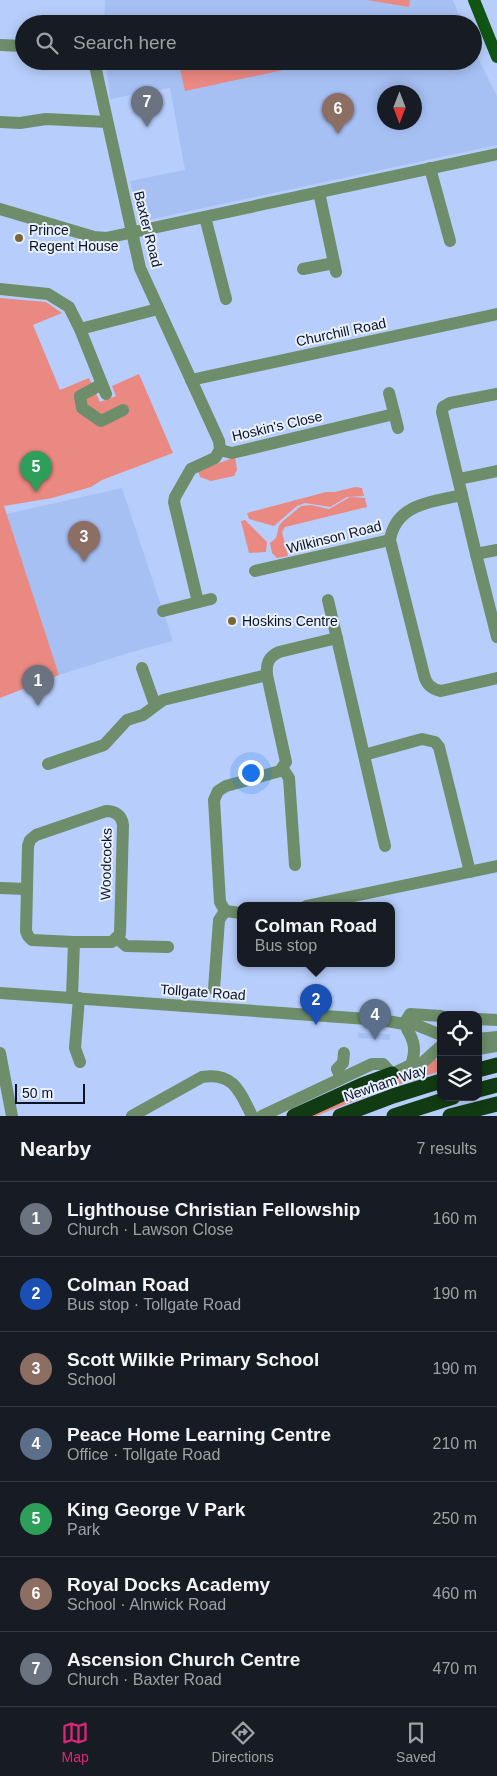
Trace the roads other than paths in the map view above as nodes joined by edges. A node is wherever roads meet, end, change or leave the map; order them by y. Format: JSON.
{"nodes":[{"id":1,"x":474,"y":0,"type":"edge"},
{"id":2,"x":480,"y":15,"type":"edge"},
{"id":3,"x":482,"y":20,"type":"edge"},
{"id":4,"x":0,"y":44,"type":"edge"},
{"id":5,"x":15,"y":45,"type":"edge"},
{"id":6,"x":497,"y":57,"type":"edge"},
{"id":7,"x":96,"y":70,"type":"edge"},
{"id":8,"x":0,"y":122,"type":"edge"},
{"id":9,"x":107,"y":122,"type":"junction"},
{"id":10,"x":497,"y":154,"type":"edge"},
{"id":11,"x":430,"y":168,"type":"junction"},
{"id":12,"x":318,"y":192,"type":"junction"},
{"id":13,"x":0,"y":208,"type":"edge"},
{"id":14,"x":205,"y":217,"type":"junction"},
{"id":15,"x":132,"y":232,"type":"junction"},
{"id":16,"x":450,"y":241,"type":"dead end"},
{"id":17,"x":303,"y":269,"type":"dead end"},
{"id":18,"x":0,"y":289,"type":"edge"},
{"id":19,"x":226,"y":299,"type":"dead end"},
{"id":20,"x":158,"y":309,"type":"junction"},
{"id":21,"x":497,"y":314,"type":"edge"},
{"id":22,"x":80,"y":330,"type":"junction"},
{"id":23,"x":191,"y":380,"type":"junction"},
{"id":24,"x":389,"y":393,"type":"dead end"},
{"id":25,"x":497,"y":394,"type":"edge"},
{"id":26,"x":123,"y":410,"type":"dead end"},
{"id":27,"x":394,"y":414,"type":"junction"},
{"id":28,"x":398,"y":428,"type":"dead end"},
{"id":29,"x":220,"y":450,"type":"junction"},
{"id":30,"x":497,"y":471,"type":"edge"},
{"id":31,"x":459,"y":479,"type":"junction"},
{"id":32,"x":462,"y":495,"type":"junction"},
{"id":33,"x":390,"y":540,"type":"junction"},
{"id":34,"x":497,"y":550,"type":"edge"},
{"id":35,"x":476,"y":554,"type":"junction"},
{"id":36,"x":254,"y":571,"type":"dead end"},
{"id":37,"x":328,"y":600,"type":"dead end"},
{"id":38,"x":164,"y":611,"type":"dead end"},
{"id":39,"x":496,"y":631,"type":"edge"},
{"id":40,"x":337,"y":638,"type":"junction"},
{"id":41,"x":142,"y":668,"type":"dead end"},
{"id":42,"x":266,"y":675,"type":"junction"},
{"id":43,"x":497,"y":678,"type":"edge"},
{"id":44,"x":155,"y":706,"type":"junction"},
{"id":45,"x":364,"y":755,"type":"junction"},
{"id":46,"x":48,"y":764,"type":"dead end"},
{"id":47,"x":283,"y":769,"type":"junction"},
{"id":48,"x":385,"y":846,"type":"dead end"},
{"id":49,"x":295,"y":865,"type":"dead end"},
{"id":50,"x":497,"y":866,"type":"edge"},
{"id":51,"x":470,"y":872,"type":"junction"},
{"id":52,"x":0,"y":888,"type":"edge"},
{"id":53,"x":26,"y":889,"type":"junction"},
{"id":54,"x":325,"y":902,"type":"edge"},
{"id":55,"x":225,"y":911,"type":"junction"},
{"id":56,"x":237,"y":912,"type":"edge"},
{"id":57,"x":117,"y":938,"type":"junction"},
{"id":58,"x":74,"y":942,"type":"junction"},
{"id":59,"x":168,"y":947,"type":"dead end"},
{"id":60,"x":214,"y":989,"type":"dead end"},
{"id":61,"x":0,"y":993,"type":"edge"},
{"id":62,"x":76,"y":998,"type":"junction"},
{"id":63,"x":437,"y":1016,"type":"edge"},
{"id":64,"x":482,"y":1019,"type":"edge"},
{"id":65,"x":497,"y":1020,"type":"edge"},
{"id":66,"x":406,"y":1027,"type":"junction"},
{"id":67,"x":437,"y":1033,"type":"edge"},
{"id":68,"x":497,"y":1037,"type":"edge"},
{"id":69,"x":482,"y":1039,"type":"edge"},
{"id":70,"x":437,"y":1043,"type":"edge"},
{"id":71,"x":497,"y":1046,"type":"edge"},
{"id":72,"x":482,"y":1048,"type":"edge"},
{"id":73,"x":437,"y":1049,"type":"edge"},
{"id":74,"x":0,"y":1053,"type":"edge"},
{"id":75,"x":344,"y":1053,"type":"dead end"},
{"id":76,"x":80,"y":1062,"type":"dead end"},
{"id":77,"x":411,"y":1065,"type":"junction"},
{"id":78,"x":497,"y":1065,"type":"edge"},
{"id":79,"x":482,"y":1069,"type":"edge"},
{"id":80,"x":392,"y":1074,"type":"junction"},
{"id":81,"x":341,"y":1078,"type":"junction"},
{"id":82,"x":437,"y":1082,"type":"edge"},
{"id":83,"x":497,"y":1085,"type":"edge"},
{"id":84,"x":482,"y":1089,"type":"edge"},
{"id":85,"x":441,"y":1101,"type":"edge"},
{"id":86,"x":497,"y":1104,"type":"edge"},
{"id":87,"x":12,"y":1116,"type":"edge"},
{"id":88,"x":132,"y":1116,"type":"edge"},
{"id":89,"x":252,"y":1116,"type":"edge"},
{"id":90,"x":262,"y":1116,"type":"edge"},
{"id":91,"x":294,"y":1116,"type":"edge"},
{"id":92,"x":340,"y":1116,"type":"edge"},
{"id":93,"x":394,"y":1116,"type":"edge"},
{"id":94,"x":450,"y":1116,"type":"edge"}],
"edges":[{"from":1,"to":2,"type":"main road"},
{"from":3,"to":6,"type":"main road"},
{"from":4,"to":5,"type":"street"},
{"from":7,"to":9,"type":"street","name":"Baxter Road"},
{"from":8,"to":9,"type":"street"},
{"from":9,"to":15,"type":"street","name":"Baxter Road"},
{"from":10,"to":11,"type":"street"},
{"from":11,"to":12,"type":"street"},
{"from":11,"to":16,"type":"street"},
{"from":12,"to":14,"type":"street"},
{"from":12,"to":17,"type":"street"},
{"from":13,"to":15,"type":"street"},
{"from":14,"to":15,"type":"street"},
{"from":14,"to":19,"type":"street"},
{"from":15,"to":20,"type":"street","name":"Baxter Road"},
{"from":18,"to":22,"type":"street"},
{"from":20,"to":22,"type":"street"},
{"from":20,"to":23,"type":"street","name":"Baxter Road"},
{"from":21,"to":23,"type":"street","name":"Churchill Road"},
{"from":22,"to":26,"type":"street"},
{"from":23,"to":29,"type":"street","name":"Baxter Road"},
{"from":24,"to":27,"type":"street"},
{"from":25,"to":31,"type":"street"},
{"from":27,"to":28,"type":"street"},
{"from":27,"to":29,"type":"street","name":"Hoskin's Close"},
{"from":29,"to":38,"type":"street","name":"Hoskin's Close"},
{"from":30,"to":31,"type":"street"},
{"from":31,"to":32,"type":"street"},
{"from":32,"to":33,"type":"street","name":"Wilkinson Road"},
{"from":32,"to":35,"type":"street"},
{"from":33,"to":36,"type":"street","name":"Wilkinson Road"},
{"from":33,"to":43,"type":"street"},
{"from":34,"to":35,"type":"street"},
{"from":35,"to":39,"type":"street"},
{"from":37,"to":40,"type":"street"},
{"from":40,"to":42,"type":"street"},
{"from":40,"to":45,"type":"street"},
{"from":41,"to":44,"type":"street"},
{"from":42,"to":44,"type":"street"},
{"from":42,"to":47,"type":"street"},
{"from":44,"to":46,"type":"street"},
{"from":45,"to":48,"type":"street"},
{"from":45,"to":51,"type":"street"},
{"from":47,"to":49,"type":"street"},
{"from":47,"to":55,"type":"street"},
{"from":50,"to":51,"type":"street"},
{"from":51,"to":54,"type":"street"},
{"from":52,"to":53,"type":"street"},
{"from":53,"to":57,"type":"street","name":"Woodcocks"},
{"from":53,"to":58,"type":"street","name":"Woodcocks"},
{"from":55,"to":56,"type":"street"},
{"from":55,"to":60,"type":"street"},
{"from":57,"to":58,"type":"street","name":"Woodcocks"},
{"from":57,"to":59,"type":"street"},
{"from":58,"to":62,"type":"street"},
{"from":61,"to":62,"type":"street","name":"Tollgate Road"},
{"from":62,"to":66,"type":"street","name":"Tollgate Road"},
{"from":62,"to":76,"type":"street"},
{"from":63,"to":66,"type":"street"},
{"from":64,"to":65,"type":"street"},
{"from":66,"to":67,"type":"street","name":"Tollgate Road"},
{"from":66,"to":70,"type":"street","name":"Tollgate Road"},
{"from":66,"to":77,"type":"street"},
{"from":68,"to":69,"type":"street"},
{"from":71,"to":72,"type":"street"},
{"from":73,"to":77,"type":"street"},
{"from":74,"to":87,"type":"street"},
{"from":75,"to":81,"type":"street"},
{"from":77,"to":80,"type":"street"},
{"from":78,"to":79,"type":"highway"},
{"from":80,"to":81,"type":"street"},
{"from":80,"to":91,"type":"highway"},
{"from":81,"to":90,"type":"street"},
{"from":82,"to":92,"type":"highway","name":"Newham Way"},
{"from":83,"to":84,"type":"highway"},
{"from":85,"to":93,"type":"highway"},
{"from":86,"to":94,"type":"highway"},
{"from":88,"to":89,"type":"street"}]}
